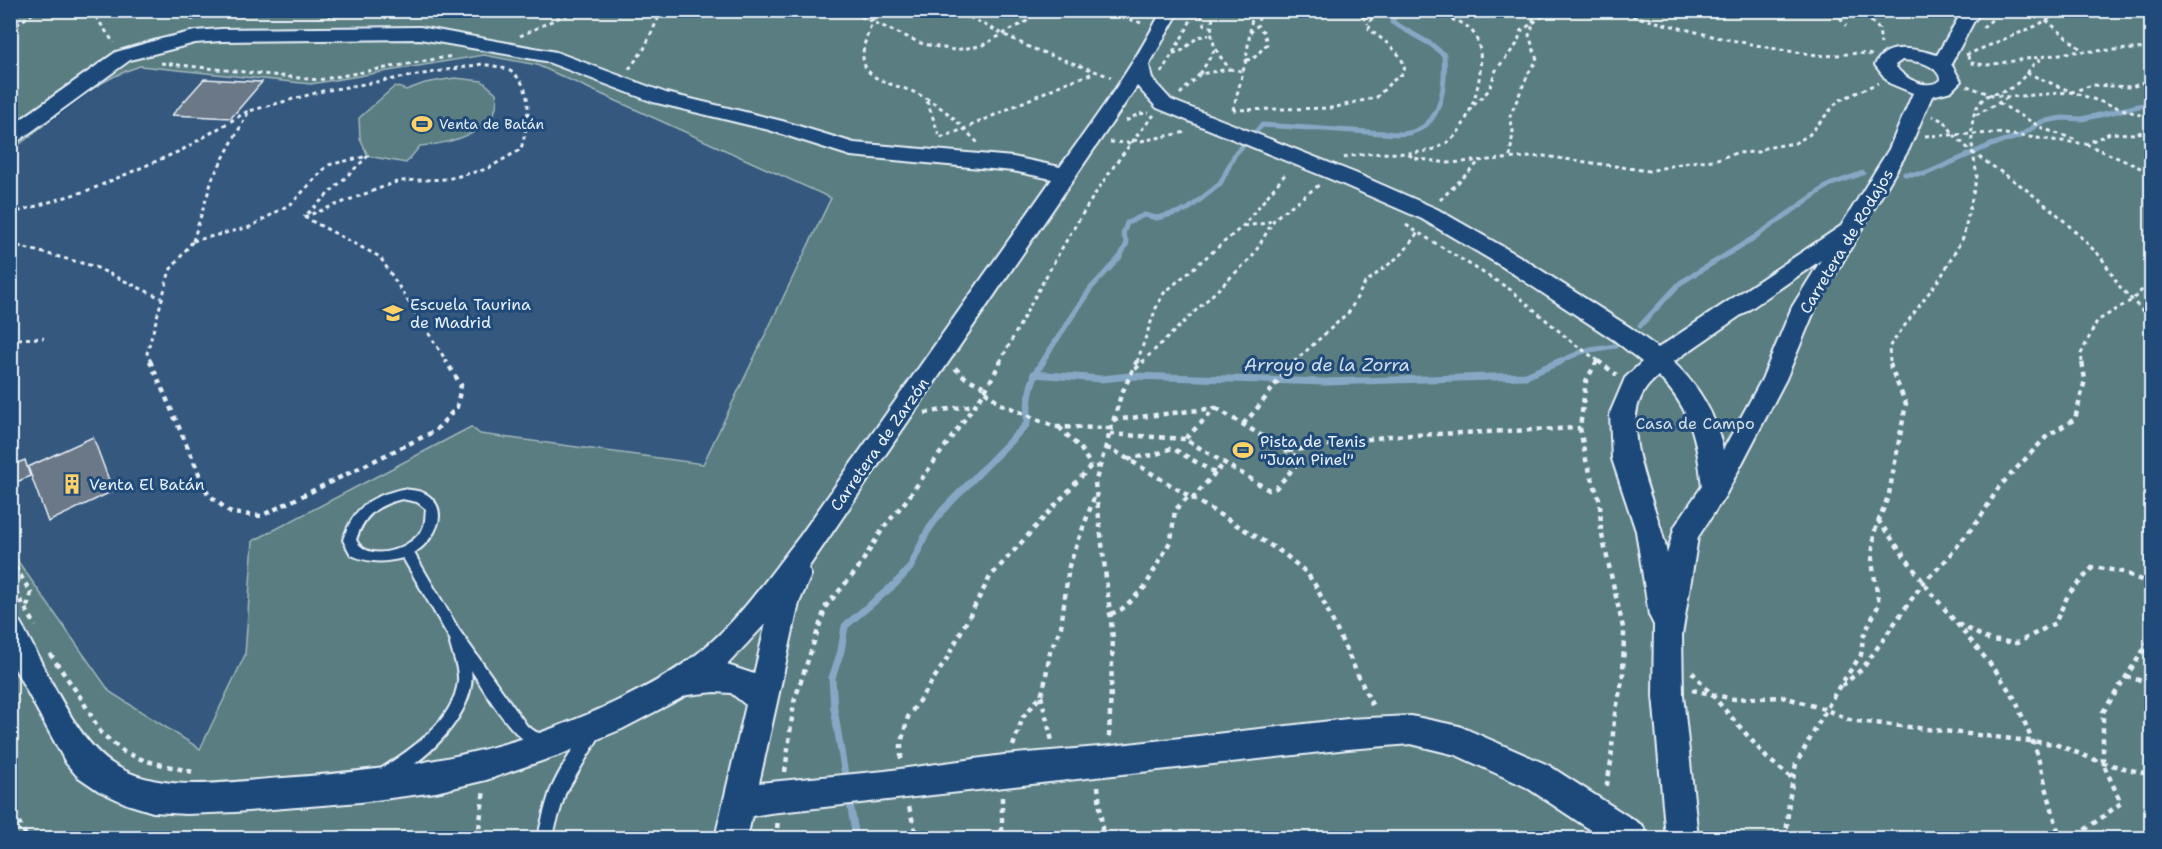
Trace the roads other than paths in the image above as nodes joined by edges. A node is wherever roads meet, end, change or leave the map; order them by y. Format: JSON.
{"nodes":[{"id":1,"x":1171,"y":10,"type":"edge"},
{"id":2,"x":1974,"y":10,"type":"edge"},
{"id":3,"x":1946,"y":66,"type":"junction"},
{"id":4,"x":1130,"y":80,"type":"junction"},
{"id":5,"x":1921,"y":98,"type":"junction"},
{"id":6,"x":1168,"y":101,"type":"junction"},
{"id":7,"x":1113,"y":125,"type":"junction"},
{"id":8,"x":10,"y":137,"type":"edge"},
{"id":9,"x":1064,"y":175,"type":"junction"},
{"id":10,"x":1851,"y":228,"type":"junction"},
{"id":11,"x":1658,"y":360,"type":"junction"},
{"id":12,"x":1716,"y":488,"type":"junction"},
{"id":13,"x":810,"y":544,"type":"junction"},
{"id":14,"x":406,"y":552,"type":"junction"},
{"id":15,"x":23,"y":616,"type":"edge"},
{"id":16,"x":454,"y":634,"type":"junction"},
{"id":17,"x":1667,"y":635,"type":"junction"},
{"id":18,"x":683,"y":682,"type":"junction"},
{"id":19,"x":763,"y":701,"type":"junction"},
{"id":20,"x":600,"y":725,"type":"junction"},
{"id":21,"x":551,"y":742,"type":"junction"},
{"id":22,"x":363,"y":787,"type":"junction"},
{"id":23,"x":739,"y":803,"type":"junction"},
{"id":24,"x":1608,"y":829,"type":"edge"},
{"id":25,"x":545,"y":838,"type":"edge"},
{"id":26,"x":731,"y":838,"type":"edge"},
{"id":27,"x":1631,"y":838,"type":"edge"},
{"id":28,"x":1682,"y":838,"type":"edge"}],
"edges":[{"from":1,"to":4,"type":"street","name":"Carretera de Zarzón"},
{"from":2,"to":3,"type":"street"},
{"from":3,"to":5,"type":"street"},
{"from":3,"to":5,"type":"street"},
{"from":4,"to":6,"type":"street"},
{"from":4,"to":7,"type":"street","name":"Carretera de Zarzón"},
{"from":5,"to":10,"type":"street","name":"Carretera de Rodajos"},
{"from":6,"to":7,"type":"street"},
{"from":6,"to":11,"type":"street"},
{"from":7,"to":9,"type":"street","name":"Carretera de Zarzón"},
{"from":8,"to":9,"type":"street"},
{"from":9,"to":13,"type":"street","name":"Carretera de Zarzón"},
{"from":10,"to":11,"type":"street"},
{"from":10,"to":12,"type":"street","name":"Carretera de Rodajos"},
{"from":11,"to":12,"type":"street"},
{"from":11,"to":17,"type":"street"},
{"from":12,"to":17,"type":"street","name":"Carretera de Rodajos"},
{"from":13,"to":18,"type":"street","name":"Carretera de Zarzón"},
{"from":13,"to":19,"type":"street"},
{"from":14,"to":14,"type":"lane"},
{"from":14,"to":16,"type":"lane"},
{"from":15,"to":22,"type":"street","name":"Carretera de Zarzón"},
{"from":16,"to":21,"type":"lane"},
{"from":16,"to":22,"type":"lane"},
{"from":17,"to":28,"type":"street"},
{"from":18,"to":19,"type":"street"},
{"from":18,"to":20,"type":"street","name":"Carretera de Zarzón"},
{"from":19,"to":23,"type":"street"},
{"from":20,"to":21,"type":"street","name":"Carretera de Zarzón"},
{"from":20,"to":25,"type":"lane"},
{"from":21,"to":22,"type":"street","name":"Carretera de Zarzón"},
{"from":23,"to":24,"type":"street"},
{"from":23,"to":26,"type":"street"},
{"from":24,"to":27,"type":"street"}]}
